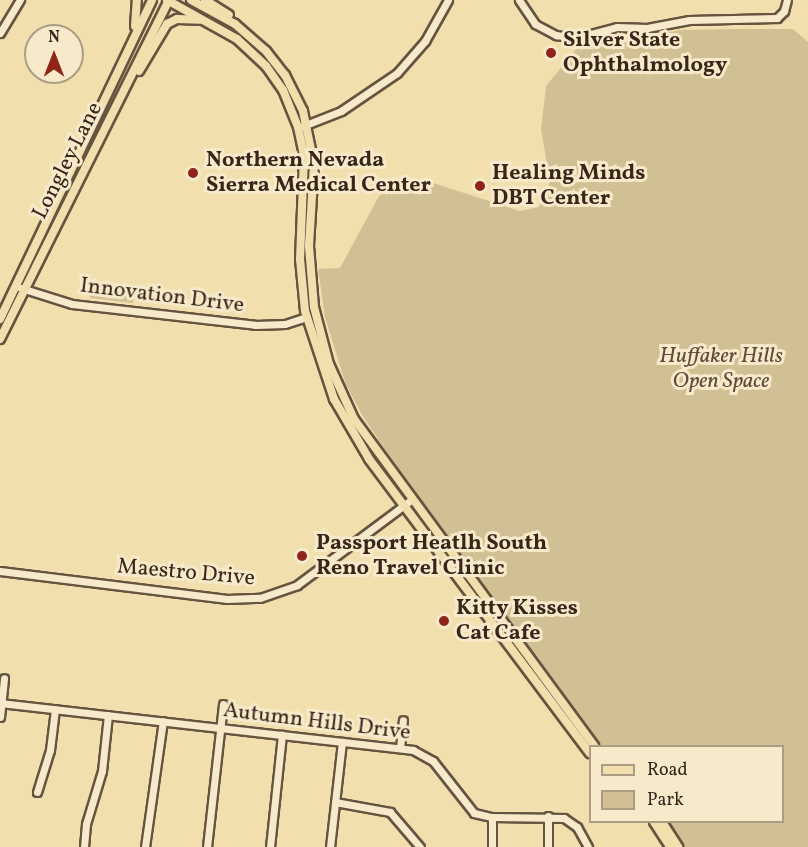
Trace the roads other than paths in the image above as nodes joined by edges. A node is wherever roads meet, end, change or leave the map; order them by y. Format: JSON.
{"nodes":[{"id":1,"x":20,"y":0,"type":"edge"},
{"id":2,"x":137,"y":0,"type":"edge"},
{"id":3,"x":152,"y":0,"type":"edge"},
{"id":4,"x":168,"y":0,"type":"edge"},
{"id":5,"x":192,"y":0,"type":"edge"},
{"id":6,"x":205,"y":0,"type":"edge"},
{"id":7,"x":448,"y":0,"type":"edge"},
{"id":8,"x":519,"y":0,"type":"edge"},
{"id":9,"x":787,"y":0,"type":"edge"},
{"id":10,"x":211,"y":23,"type":"junction"},
{"id":11,"x":241,"y":28,"type":"junction"},
{"id":12,"x":0,"y":33,"type":"edge"},
{"id":13,"x":128,"y":50,"type":"junction"},
{"id":14,"x":127,"y":85,"type":"junction"},
{"id":15,"x":303,"y":126,"type":"junction"},
{"id":16,"x":20,"y":288,"type":"junction"},
{"id":17,"x":307,"y":317,"type":"junction"},
{"id":18,"x":0,"y":319,"type":"edge"},
{"id":19,"x":0,"y":339,"type":"edge"},
{"id":20,"x":407,"y":503,"type":"junction"},
{"id":21,"x":0,"y":571,"type":"edge"},
{"id":22,"x":4,"y":678,"type":"dead end"},
{"id":23,"x":1,"y":703,"type":"edge"},
{"id":24,"x":223,"y":704,"type":"dead end"},
{"id":25,"x":55,"y":709,"type":"junction"},
{"id":26,"x":108,"y":715,"type":"junction"},
{"id":27,"x":0,"y":717,"type":"edge"},
{"id":28,"x":403,"y":720,"type":"dead end"},
{"id":29,"x":163,"y":721,"type":"junction"},
{"id":30,"x":220,"y":728,"type":"junction"},
{"id":31,"x":282,"y":735,"type":"junction"},
{"id":32,"x":342,"y":742,"type":"junction"},
{"id":33,"x":592,"y":745,"type":"edge"},
{"id":34,"x":400,"y":748,"type":"junction"},
{"id":35,"x":589,"y":750,"type":"edge"},
{"id":36,"x":38,"y":792,"type":"dead end"},
{"id":37,"x":335,"y":802,"type":"junction"},
{"id":38,"x":548,"y":816,"type":"junction"},
{"id":39,"x":492,"y":817,"type":"junction"},
{"id":40,"x":655,"y":823,"type":"edge"},
{"id":41,"x":663,"y":823,"type":"edge"},
{"id":42,"x":84,"y":847,"type":"edge"},
{"id":43,"x":145,"y":847,"type":"edge"},
{"id":44,"x":207,"y":847,"type":"edge"},
{"id":45,"x":270,"y":847,"type":"edge"},
{"id":46,"x":330,"y":847,"type":"edge"},
{"id":47,"x":420,"y":847,"type":"edge"},
{"id":48,"x":492,"y":847,"type":"edge"},
{"id":49,"x":548,"y":847,"type":"edge"},
{"id":50,"x":588,"y":847,"type":"edge"},
{"id":51,"x":670,"y":847,"type":"edge"},
{"id":52,"x":678,"y":847,"type":"edge"}],
"edges":[{"from":1,"to":12,"type":"street"},
{"from":2,"to":13,"type":"main road"},
{"from":3,"to":13,"type":"main road","name":"Longley Lane"},
{"from":4,"to":10,"type":"main road"},
{"from":4,"to":14,"type":"main road","name":"Longley Lane"},
{"from":5,"to":11,"type":"main road"},
{"from":6,"to":11,"type":"main road"},
{"from":7,"to":15,"type":"street"},
{"from":8,"to":9,"type":"street"},
{"from":10,"to":14,"type":"main road"},
{"from":10,"to":15,"type":"main road"},
{"from":11,"to":15,"type":"main road"},
{"from":13,"to":16,"type":"main road","name":"Longley Lane"},
{"from":14,"to":16,"type":"main road","name":"Longley Lane"},
{"from":15,"to":17,"type":"main road"},
{"from":15,"to":20,"type":"main road"},
{"from":16,"to":17,"type":"street","name":"Innovation Drive"},
{"from":16,"to":18,"type":"main road","name":"Longley Lane"},
{"from":16,"to":19,"type":"main road","name":"Longley Lane"},
{"from":17,"to":20,"type":"main road"},
{"from":20,"to":21,"type":"street","name":"Maestro Drive"},
{"from":20,"to":33,"type":"main road"},
{"from":20,"to":35,"type":"main road"},
{"from":22,"to":23,"type":"street"},
{"from":23,"to":25,"type":"street","name":"Autumn Hills Drive"},
{"from":23,"to":27,"type":"street"},
{"from":24,"to":30,"type":"street"},
{"from":25,"to":26,"type":"street","name":"Autumn Hills Drive"},
{"from":25,"to":36,"type":"street"},
{"from":26,"to":29,"type":"street","name":"Autumn Hills Drive"},
{"from":26,"to":42,"type":"street"},
{"from":28,"to":34,"type":"street"},
{"from":29,"to":30,"type":"street","name":"Autumn Hills Drive"},
{"from":29,"to":43,"type":"street"},
{"from":30,"to":31,"type":"street","name":"Autumn Hills Drive"},
{"from":30,"to":44,"type":"street"},
{"from":31,"to":32,"type":"street","name":"Autumn Hills Drive"},
{"from":31,"to":45,"type":"street"},
{"from":32,"to":34,"type":"street","name":"Autumn Hills Drive"},
{"from":32,"to":37,"type":"street"},
{"from":34,"to":39,"type":"street","name":"Autumn Hills Drive"},
{"from":37,"to":46,"type":"street"},
{"from":37,"to":47,"type":"street"},
{"from":38,"to":39,"type":"street","name":"Autumn Hills Drive"},
{"from":38,"to":49,"type":"street"},
{"from":38,"to":50,"type":"street","name":"Autumn Hills Drive"},
{"from":39,"to":48,"type":"street"},
{"from":40,"to":51,"type":"main road"},
{"from":41,"to":52,"type":"main road"}]}
